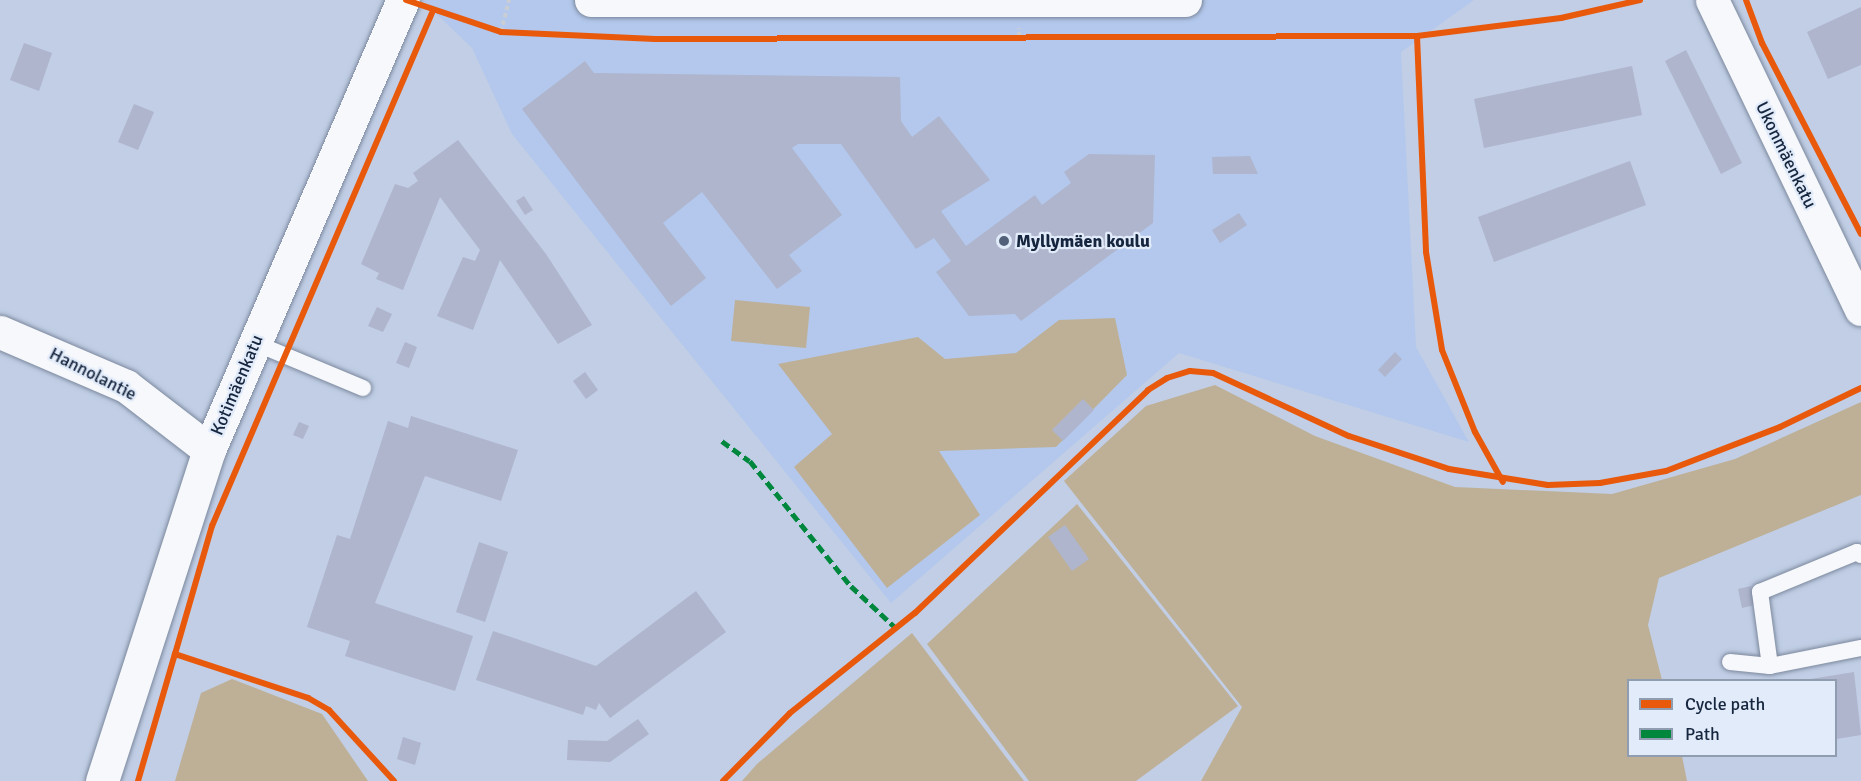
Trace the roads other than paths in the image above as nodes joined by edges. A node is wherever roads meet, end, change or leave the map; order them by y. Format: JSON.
{"nodes":[{"id":1,"x":403,"y":0,"type":"edge"},
{"id":2,"x":591,"y":0,"type":"edge"},
{"id":3,"x":1185,"y":0,"type":"edge"},
{"id":4,"x":1712,"y":0,"type":"edge"},
{"id":5,"x":1073,"y":1,"type":"edge"},
{"id":6,"x":1861,"y":309,"type":"edge"},
{"id":7,"x":0,"y":332,"type":"edge"},
{"id":8,"x":255,"y":343,"type":"junction"},
{"id":9,"x":363,"y":388,"type":"dead end"},
{"id":10,"x":209,"y":450,"type":"junction"},
{"id":11,"x":1861,"y":555,"type":"edge"},
{"id":12,"x":1861,"y":648,"type":"edge"},
{"id":13,"x":1730,"y":662,"type":"dead end"},
{"id":14,"x":1770,"y":666,"type":"junction"},
{"id":15,"x":102,"y":781,"type":"edge"}],
"edges":[{"from":1,"to":8,"type":"street","name":"Kotimäenkatu"},
{"from":2,"to":5,"type":"street"},
{"from":3,"to":5,"type":"street"},
{"from":4,"to":6,"type":"street","name":"Ukonmäenkatu"},
{"from":7,"to":10,"type":"street","name":"Hannolantie"},
{"from":8,"to":9,"type":"lane"},
{"from":8,"to":10,"type":"street","name":"Kotimäenkatu"},
{"from":10,"to":15,"type":"street","name":"Kotimäenkatu"},
{"from":11,"to":14,"type":"lane"},
{"from":12,"to":14,"type":"lane"},
{"from":13,"to":14,"type":"lane"}]}
